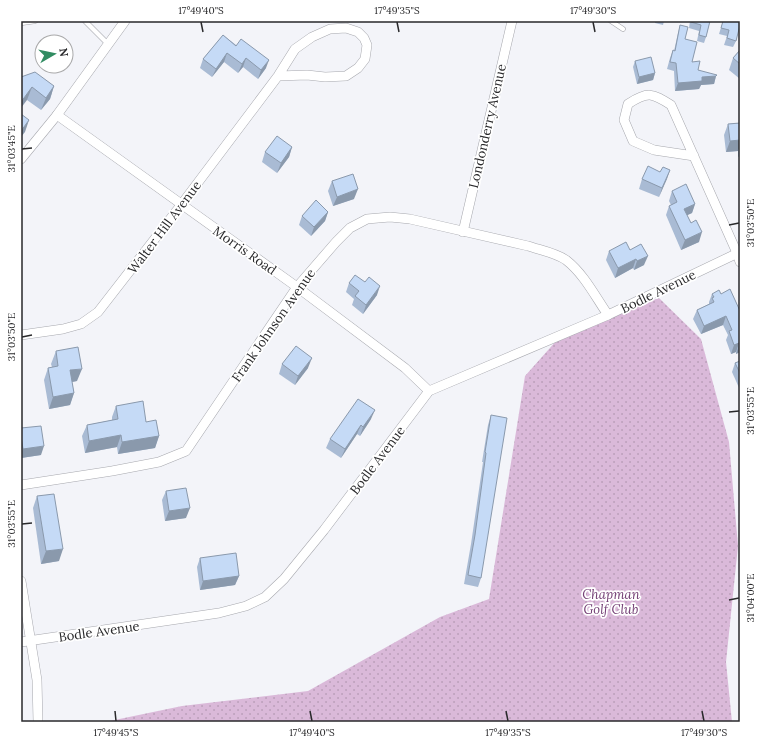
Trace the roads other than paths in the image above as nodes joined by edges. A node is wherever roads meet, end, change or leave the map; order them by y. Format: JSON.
{"nodes":[{"id":1,"x":36,"y":21,"type":"edge"},
{"id":2,"x":85,"y":21,"type":"edge"},
{"id":3,"x":125,"y":21,"type":"edge"},
{"id":4,"x":512,"y":21,"type":"edge"},
{"id":5,"x":612,"y":21,"type":"edge"},
{"id":6,"x":21,"y":23,"type":"edge"},
{"id":7,"x":622,"y":29,"type":"dead end"},
{"id":8,"x":109,"y":45,"type":"junction"},
{"id":9,"x":278,"y":76,"type":"junction"},
{"id":10,"x":57,"y":115,"type":"junction"},
{"id":11,"x":694,"y":156,"type":"junction"},
{"id":12,"x":21,"y":159,"type":"edge"},
{"id":13,"x":181,"y":205,"type":"junction"},
{"id":14,"x":462,"y":232,"type":"junction"},
{"id":15,"x":739,"y":256,"type":"edge"},
{"id":16,"x":297,"y":287,"type":"junction"},
{"id":17,"x":608,"y":315,"type":"junction"},
{"id":18,"x":21,"y":335,"type":"edge"},
{"id":19,"x":429,"y":391,"type":"junction"},
{"id":20,"x":21,"y":485,"type":"edge"},
{"id":21,"x":21,"y":581,"type":"edge"},
{"id":22,"x":25,"y":641,"type":"edge"},
{"id":23,"x":38,"y":722,"type":"edge"}],
"edges":[{"from":1,"to":6,"type":"lane"},
{"from":2,"to":8,"type":"lane"},
{"from":3,"to":8,"type":"street"},
{"from":4,"to":14,"type":"street","name":"Londonderry Avenue"},
{"from":5,"to":7,"type":"lane"},
{"from":8,"to":10,"type":"street"},
{"from":9,"to":9,"type":"street","name":"Walter Hill Avenue"},
{"from":9,"to":13,"type":"street","name":"Walter Hill Avenue"},
{"from":10,"to":12,"type":"street"},
{"from":10,"to":13,"type":"street","name":"Morris Road"},
{"from":11,"to":11,"type":"street"},
{"from":11,"to":15,"type":"street"},
{"from":13,"to":16,"type":"street","name":"Morris Road"},
{"from":13,"to":18,"type":"street","name":"Walter Hill Avenue"},
{"from":14,"to":16,"type":"street","name":"Frank Johnson Avenue"},
{"from":14,"to":17,"type":"street","name":"Frank Johnson Avenue"},
{"from":15,"to":17,"type":"street","name":"Bodle Avenue"},
{"from":16,"to":19,"type":"street","name":"Morris Road"},
{"from":16,"to":20,"type":"street","name":"Frank Johnson Avenue"},
{"from":17,"to":19,"type":"street","name":"Bodle Avenue"},
{"from":19,"to":22,"type":"street","name":"Bodle Avenue"},
{"from":21,"to":22,"type":"street"},
{"from":22,"to":23,"type":"street"}]}
